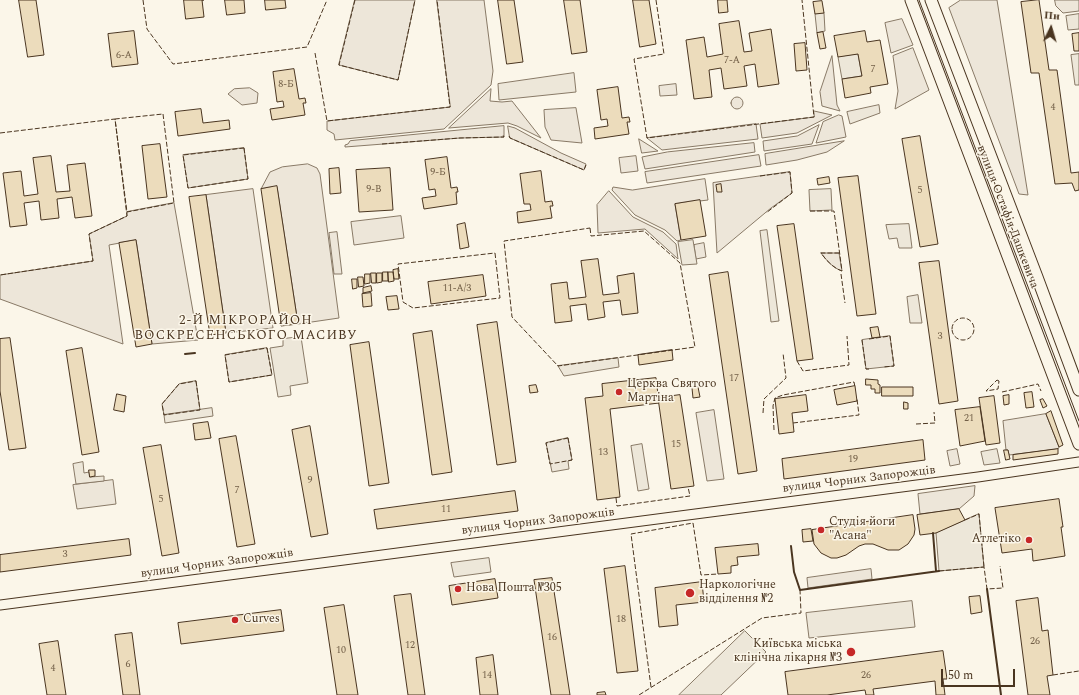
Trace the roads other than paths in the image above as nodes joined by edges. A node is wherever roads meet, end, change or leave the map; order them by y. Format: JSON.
{"nodes":[{"id":1,"x":911,"y":0,"type":"edge"},
{"id":2,"x":931,"y":0,"type":"edge"},
{"id":3,"x":1079,"y":390,"type":"edge"},
{"id":4,"x":1079,"y":444,"type":"edge"},
{"id":5,"x":1079,"y":462,"type":"edge"},
{"id":6,"x":0,"y":605,"type":"edge"}],
"edges":[{"from":1,"to":4,"type":"street","name":"вулиця Остафія Дашкевича"},
{"from":2,"to":3,"type":"street","name":"вулиця Остафія Дашкевича"},
{"from":5,"to":6,"type":"street","name":"вулиця Чорних Запорожців"}]}
